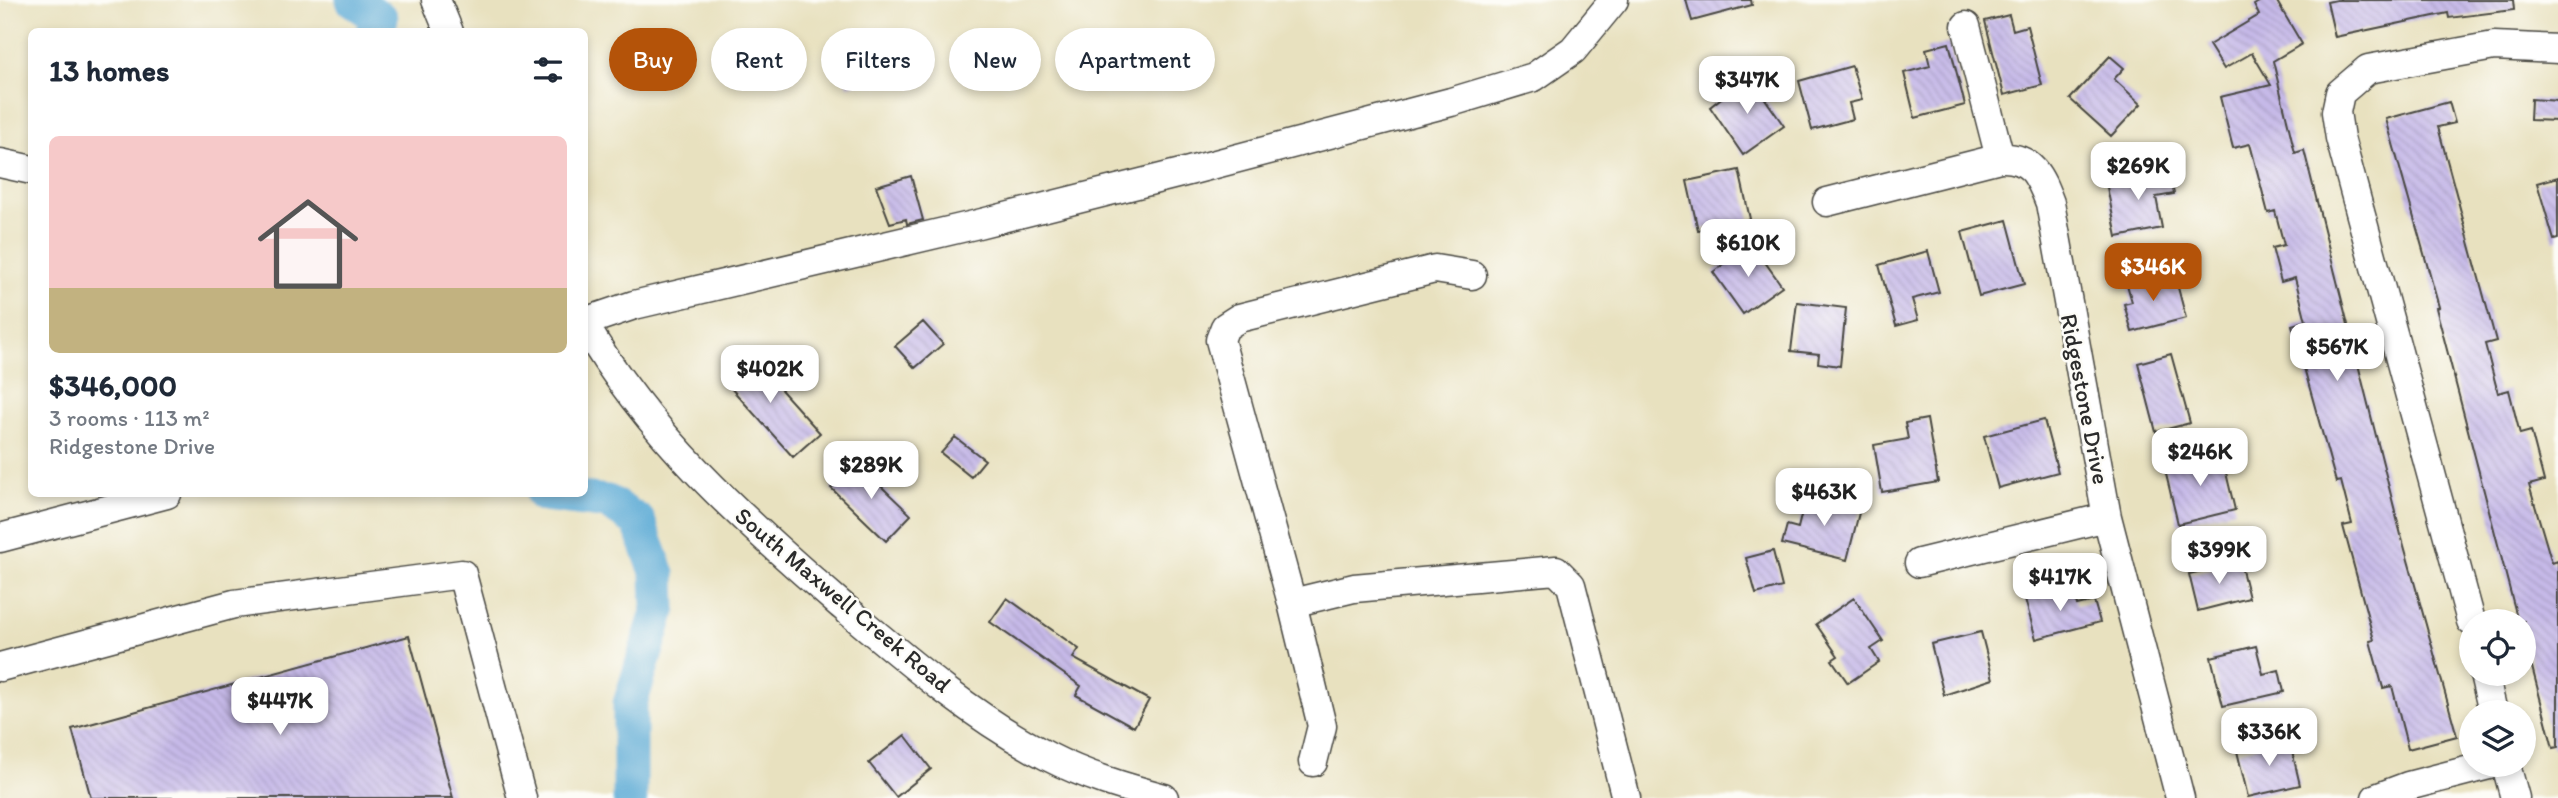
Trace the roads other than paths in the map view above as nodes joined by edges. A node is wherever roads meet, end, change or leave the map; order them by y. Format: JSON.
{"nodes":[{"id":1,"x":436,"y":0,"type":"edge"},
{"id":2,"x":1614,"y":0,"type":"edge"},
{"id":3,"x":1966,"y":26,"type":"dead end"},
{"id":4,"x":447,"y":28,"type":"edge"},
{"id":5,"x":2558,"y":49,"type":"edge"},
{"id":6,"x":2000,"y":158,"type":"junction"},
{"id":7,"x":0,"y":163,"type":"edge"},
{"id":8,"x":28,"y":169,"type":"edge"},
{"id":9,"x":1827,"y":202,"type":"dead end"},
{"id":10,"x":1472,"y":275,"type":"dead end"},
{"id":11,"x":588,"y":322,"type":"edge"},
{"id":12,"x":588,"y":329,"type":"edge"},
{"id":13,"x":127,"y":499,"type":"edge"},
{"id":14,"x":2107,"y":517,"type":"junction"},
{"id":15,"x":0,"y":538,"type":"edge"},
{"id":16,"x":1919,"y":564,"type":"dead end"},
{"id":17,"x":1292,"y":603,"type":"junction"},
{"id":18,"x":2468,"y":609,"type":"edge"},
{"id":19,"x":0,"y":667,"type":"edge"},
{"id":20,"x":1313,"y":762,"type":"dead end"},
{"id":21,"x":2459,"y":773,"type":"edge"},
{"id":22,"x":2509,"y":777,"type":"edge"},
{"id":23,"x":522,"y":798,"type":"edge"},
{"id":24,"x":1164,"y":798,"type":"edge"},
{"id":25,"x":1626,"y":798,"type":"edge"},
{"id":26,"x":2180,"y":798,"type":"edge"},
{"id":27,"x":2376,"y":798,"type":"edge"},
{"id":28,"x":2515,"y":798,"type":"edge"}],
"edges":[{"from":1,"to":4,"type":"street"},
{"from":2,"to":11,"type":"street"},
{"from":3,"to":6,"type":"street"},
{"from":5,"to":18,"type":"street"},
{"from":6,"to":9,"type":"street"},
{"from":6,"to":14,"type":"street","name":"Ridgestone Drive"},
{"from":7,"to":8,"type":"street"},
{"from":10,"to":17,"type":"street"},
{"from":12,"to":24,"type":"street","name":"South Maxwell Creek Road"},
{"from":13,"to":15,"type":"street"},
{"from":14,"to":16,"type":"street"},
{"from":14,"to":26,"type":"street","name":"Ridgestone Drive"},
{"from":17,"to":20,"type":"street"},
{"from":17,"to":25,"type":"street"},
{"from":19,"to":23,"type":"street"},
{"from":21,"to":27,"type":"street"},
{"from":22,"to":28,"type":"street"}]}
